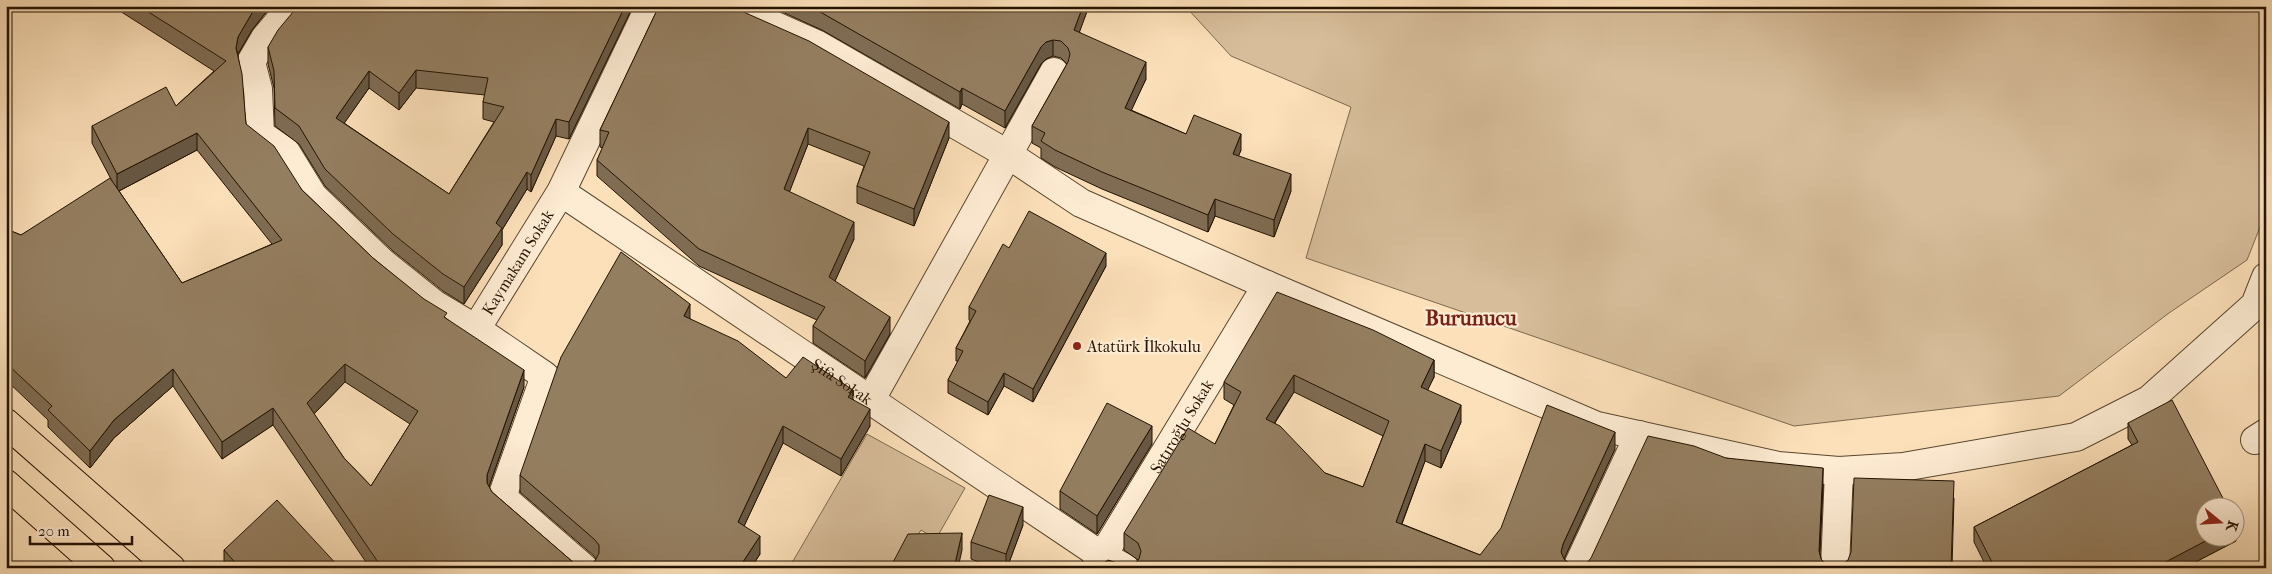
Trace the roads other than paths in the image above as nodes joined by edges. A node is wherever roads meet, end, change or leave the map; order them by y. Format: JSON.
{"nodes":[{"id":1,"x":292,"y":6,"type":"edge"},
{"id":2,"x":650,"y":6,"type":"edge"},
{"id":3,"x":730,"y":6,"type":"edge"},
{"id":4,"x":1054,"y":72,"type":"dead end"},
{"id":5,"x":1009,"y":155,"type":"junction"},
{"id":6,"x":561,"y":192,"type":"junction"},
{"id":7,"x":2266,"y":277,"type":"edge"},
{"id":8,"x":1267,"y":285,"type":"junction"},
{"id":9,"x":476,"y":328,"type":"junction"},
{"id":10,"x":870,"y":401,"type":"junction"},
{"id":11,"x":6,"y":423,"type":"edge"},
{"id":12,"x":1639,"y":435,"type":"junction"},
{"id":13,"x":1839,"y":471,"type":"junction"},
{"id":14,"x":6,"y":484,"type":"edge"},
{"id":15,"x":1107,"y":564,"type":"edge"},
{"id":16,"x":101,"y":568,"type":"edge"},
{"id":17,"x":171,"y":568,"type":"edge"},
{"id":18,"x":584,"y":568,"type":"edge"},
{"id":19,"x":1577,"y":568,"type":"edge"},
{"id":20,"x":1835,"y":568,"type":"edge"}],
"edges":[{"from":1,"to":9,"type":"street"},
{"from":2,"to":6,"type":"street","name":"Kaymakam Sokak"},
{"from":3,"to":5,"type":"street"},
{"from":4,"to":5,"type":"street"},
{"from":5,"to":8,"type":"street"},
{"from":5,"to":10,"type":"street"},
{"from":6,"to":9,"type":"street","name":"Kaymakam Sokak"},
{"from":6,"to":10,"type":"street","name":"Şifa Sokak"},
{"from":7,"to":13,"type":"street"},
{"from":8,"to":12,"type":"street"},
{"from":8,"to":15,"type":"street","name":"Satıroğlu Sokak"},
{"from":9,"to":18,"type":"street","name":"Kaymakam Sokak"},
{"from":10,"to":15,"type":"street","name":"Şifa Sokak"},
{"from":11,"to":17,"type":"main road"},
{"from":12,"to":13,"type":"street"},
{"from":12,"to":19,"type":"street"},
{"from":13,"to":20,"type":"street"},
{"from":14,"to":16,"type":"main road"}]}
